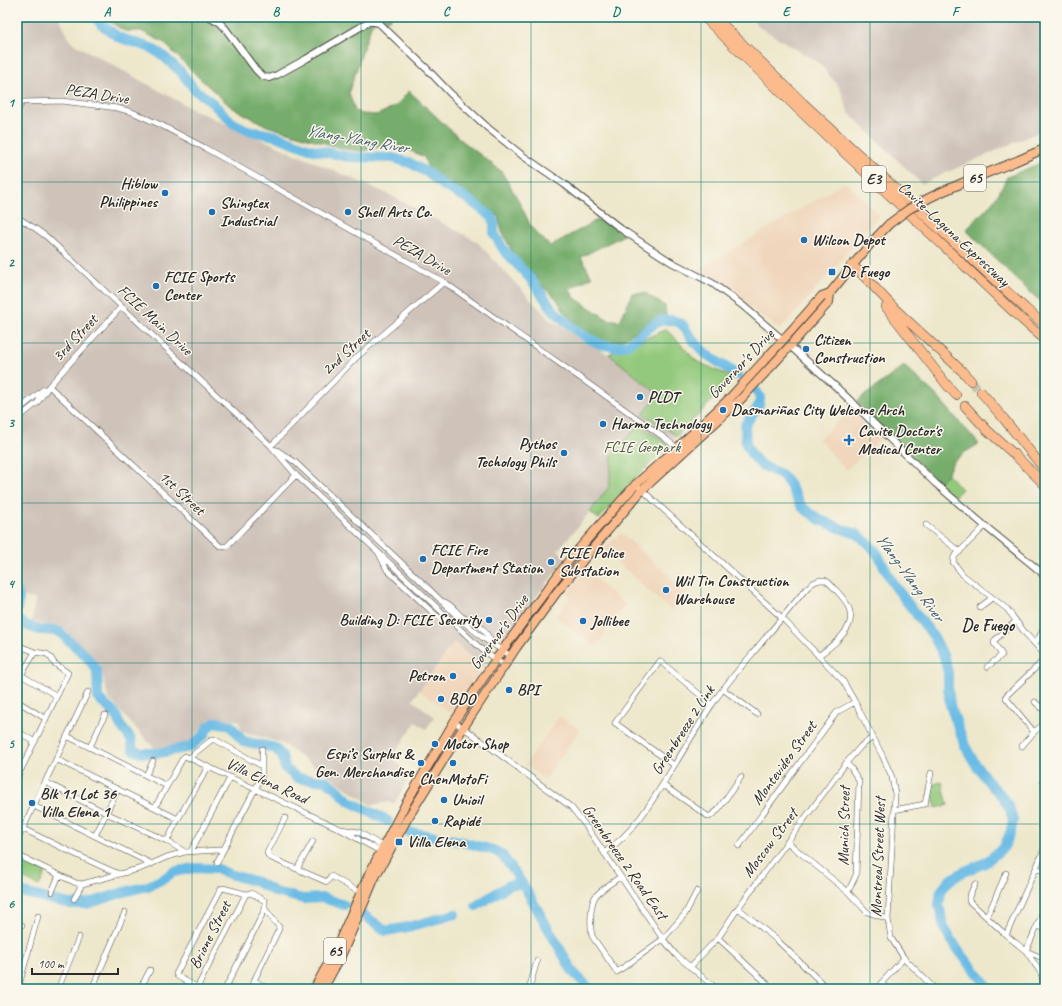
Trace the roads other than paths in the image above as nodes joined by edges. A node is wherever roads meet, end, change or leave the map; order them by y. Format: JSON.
{"nodes":[{"id":1,"x":210,"y":17,"type":"edge"},
{"id":2,"x":704,"y":17,"type":"edge"},
{"id":3,"x":715,"y":17,"type":"edge"},
{"id":4,"x":19,"y":101,"type":"edge"},
{"id":5,"x":17,"y":112,"type":"edge"},
{"id":6,"x":1045,"y":148,"type":"edge"},
{"id":7,"x":17,"y":217,"type":"edge"},
{"id":8,"x":851,"y":266,"type":"junction"},
{"id":9,"x":444,"y":282,"type":"junction"},
{"id":10,"x":830,"y":293,"type":"junction"},
{"id":11,"x":122,"y":307,"type":"junction"},
{"id":12,"x":1026,"y":309,"type":"junction"},
{"id":13,"x":1045,"y":319,"type":"edge"},
{"id":14,"x":1045,"y":325,"type":"edge"},
{"id":15,"x":783,"y":340,"type":"junction"},
{"id":16,"x":1045,"y":340,"type":"edge"},
{"id":17,"x":790,"y":346,"type":"junction"},
{"id":18,"x":972,"y":381,"type":"tunnel mouth"},
{"id":19,"x":48,"y":386,"type":"junction"},
{"id":20,"x":981,"y":392,"type":"tunnel mouth"},
{"id":21,"x":956,"y":395,"type":"dead end"},
{"id":22,"x":738,"y":396,"type":"junction"},
{"id":23,"x":965,"y":406,"type":"dead end"},
{"id":24,"x":17,"y":411,"type":"edge"},
{"id":25,"x":17,"y":419,"type":"edge"},
{"id":26,"x":271,"y":446,"type":"junction"},
{"id":27,"x":677,"y":448,"type":"junction"},
{"id":28,"x":1045,"y":470,"type":"edge"},
{"id":29,"x":296,"y":474,"type":"junction"},
{"id":30,"x":636,"y":484,"type":"junction"},
{"id":31,"x":1045,"y":485,"type":"edge"},
{"id":32,"x":642,"y":490,"type":"junction"},
{"id":33,"x":926,"y":525,"type":"dead end"},
{"id":34,"x":985,"y":526,"type":"junction"},
{"id":35,"x":960,"y":552,"type":"junction"},
{"id":36,"x":1045,"y":578,"type":"edge"},
{"id":37,"x":992,"y":598,"type":"junction"},
{"id":38,"x":980,"y":608,"type":"dead end"},
{"id":39,"x":782,"y":618,"type":"junction"},
{"id":40,"x":1016,"y":621,"type":"junction"},
{"id":41,"x":1045,"y":627,"type":"edge"},
{"id":42,"x":1035,"y":644,"type":"junction"},
{"id":43,"x":17,"y":645,"type":"edge"},
{"id":44,"x":504,"y":648,"type":"junction"},
{"id":45,"x":35,"y":652,"type":"junction"},
{"id":46,"x":512,"y":653,"type":"junction"},
{"id":47,"x":1045,"y":655,"type":"edge"},
{"id":48,"x":818,"y":656,"type":"junction"},
{"id":49,"x":496,"y":659,"type":"junction"},
{"id":50,"x":1045,"y":659,"type":"edge"},
{"id":51,"x":504,"y":665,"type":"junction"},
{"id":52,"x":986,"y":667,"type":"dead end"},
{"id":53,"x":21,"y":675,"type":"junction"},
{"id":54,"x":17,"y":682,"type":"edge"},
{"id":55,"x":724,"y":690,"type":"junction"},
{"id":56,"x":88,"y":692,"type":"dead end"},
{"id":57,"x":57,"y":696,"type":"junction"},
{"id":58,"x":17,"y":701,"type":"edge"},
{"id":59,"x":855,"y":702,"type":"junction"},
{"id":60,"x":1035,"y":702,"type":"dead end"},
{"id":61,"x":712,"y":705,"type":"junction"},
{"id":62,"x":1045,"y":711,"type":"edge"},
{"id":63,"x":757,"y":714,"type":"dead end"},
{"id":64,"x":105,"y":715,"type":"dead end"},
{"id":65,"x":46,"y":719,"type":"junction"},
{"id":66,"x":454,"y":722,"type":"junction"},
{"id":67,"x":1045,"y":723,"type":"edge"},
{"id":68,"x":463,"y":728,"type":"junction"},
{"id":69,"x":17,"y":731,"type":"edge"},
{"id":70,"x":1034,"y":732,"type":"junction"},
{"id":71,"x":67,"y":736,"type":"junction"},
{"id":72,"x":873,"y":737,"type":"junction"},
{"id":73,"x":35,"y":742,"type":"junction"},
{"id":74,"x":1022,"y":746,"type":"dead end"},
{"id":75,"x":90,"y":747,"type":"junction"},
{"id":76,"x":262,"y":749,"type":"dead end"},
{"id":77,"x":187,"y":757,"type":"junction"},
{"id":78,"x":56,"y":759,"type":"junction"},
{"id":79,"x":17,"y":760,"type":"edge"},
{"id":80,"x":153,"y":761,"type":"dead end"},
{"id":81,"x":846,"y":763,"type":"junction"},
{"id":82,"x":24,"y":764,"type":"junction"},
{"id":83,"x":674,"y":765,"type":"junction"},
{"id":84,"x":262,"y":766,"type":"junction"},
{"id":85,"x":208,"y":767,"type":"junction"},
{"id":86,"x":931,"y":773,"type":"dead end"},
{"id":87,"x":146,"y":775,"type":"junction"},
{"id":88,"x":741,"y":777,"type":"dead end"},
{"id":89,"x":17,"y":778,"type":"edge"},
{"id":90,"x":230,"y":778,"type":"junction"},
{"id":91,"x":45,"y":782,"type":"junction"},
{"id":92,"x":663,"y":785,"type":"junction"},
{"id":93,"x":167,"y":786,"type":"junction"},
{"id":94,"x":118,"y":789,"type":"junction"},
{"id":95,"x":255,"y":789,"type":"junction"},
{"id":96,"x":34,"y":806,"type":"junction"},
{"id":97,"x":155,"y":808,"type":"junction"},
{"id":98,"x":894,"y":810,"type":"junction"},
{"id":99,"x":106,"y":813,"type":"junction"},
{"id":100,"x":285,"y":818,"type":"dead end"},
{"id":101,"x":178,"y":819,"type":"junction"},
{"id":102,"x":402,"y":820,"type":"junction"},
{"id":103,"x":23,"y":829,"type":"junction"},
{"id":104,"x":95,"y":836,"type":"junction"},
{"id":105,"x":17,"y":841,"type":"edge"},
{"id":106,"x":167,"y":841,"type":"junction"},
{"id":107,"x":313,"y":841,"type":"dead end"},
{"id":108,"x":787,"y":842,"type":"junction"},
{"id":109,"x":739,"y":846,"type":"dead end"},
{"id":110,"x":1045,"y":848,"type":"edge"},
{"id":111,"x":223,"y":849,"type":"junction"},
{"id":112,"x":385,"y":851,"type":"junction"},
{"id":113,"x":188,"y":852,"type":"junction"},
{"id":114,"x":604,"y":853,"type":"junction"},
{"id":115,"x":17,"y":855,"type":"edge"},
{"id":116,"x":217,"y":862,"type":"dead end"},
{"id":117,"x":152,"y":864,"type":"junction"},
{"id":118,"x":1036,"y":868,"type":"junction"},
{"id":119,"x":297,"y":869,"type":"junction"},
{"id":120,"x":1045,"y":872,"type":"edge"},
{"id":121,"x":1006,"y":873,"type":"dead end"},
{"id":122,"x":119,"y":874,"type":"junction"},
{"id":123,"x":59,"y":875,"type":"junction"},
{"id":124,"x":620,"y":877,"type":"junction"},
{"id":125,"x":82,"y":884,"type":"junction"},
{"id":126,"x":975,"y":884,"type":"dead end"},
{"id":127,"x":697,"y":891,"type":"dead end"},
{"id":128,"x":52,"y":892,"type":"dead end"},
{"id":129,"x":848,"y":892,"type":"junction"},
{"id":130,"x":246,"y":894,"type":"junction"},
{"id":131,"x":363,"y":894,"type":"junction"},
{"id":132,"x":74,"y":899,"type":"dead end"},
{"id":133,"x":265,"y":908,"type":"junction"},
{"id":134,"x":738,"y":908,"type":"junction"},
{"id":135,"x":1045,"y":908,"type":"edge"},
{"id":136,"x":125,"y":912,"type":"dead end"},
{"id":137,"x":38,"y":916,"type":"dead end"},
{"id":138,"x":987,"y":917,"type":"junction"},
{"id":139,"x":888,"y":919,"type":"junction"},
{"id":140,"x":1037,"y":926,"type":"junction"},
{"id":141,"x":1045,"y":929,"type":"edge"},
{"id":142,"x":1006,"y":935,"type":"junction"},
{"id":143,"x":79,"y":937,"type":"dead end"},
{"id":144,"x":718,"y":938,"type":"junction"},
{"id":145,"x":663,"y":939,"type":"junction"},
{"id":146,"x":1026,"y":951,"type":"junction"},
{"id":147,"x":904,"y":958,"type":"junction"},
{"id":148,"x":1045,"y":959,"type":"edge"},
{"id":149,"x":537,"y":961,"type":"dead end"},
{"id":150,"x":690,"y":967,"type":"junction"},
{"id":151,"x":150,"y":970,"type":"dead end"},
{"id":152,"x":881,"y":983,"type":"junction"},
{"id":153,"x":253,"y":985,"type":"edge"},
{"id":154,"x":1045,"y":986,"type":"edge"},
{"id":155,"x":199,"y":988,"type":"edge"},
{"id":156,"x":18,"y":989,"type":"edge"},
{"id":157,"x":58,"y":989,"type":"edge"},
{"id":158,"x":92,"y":989,"type":"edge"},
{"id":159,"x":140,"y":989,"type":"edge"},
{"id":160,"x":225,"y":989,"type":"edge"},
{"id":161,"x":261,"y":989,"type":"edge"},
{"id":162,"x":268,"y":989,"type":"edge"},
{"id":163,"x":314,"y":989,"type":"edge"},
{"id":164,"x":323,"y":989,"type":"edge"},
{"id":165,"x":529,"y":989,"type":"edge"},
{"id":166,"x":717,"y":989,"type":"edge"},
{"id":167,"x":772,"y":989,"type":"edge"},
{"id":168,"x":828,"y":989,"type":"edge"},
{"id":169,"x":876,"y":989,"type":"edge"},
{"id":170,"x":888,"y":989,"type":"edge"},
{"id":171,"x":935,"y":989,"type":"edge"}],
"edges":[{"from":1,"to":15,"type":"street"},
{"from":2,"to":16,"type":"highway","name":"Cavite–Laguna Expressway","number":"E3"},
{"from":3,"to":12,"type":"highway","name":"Cavite–Laguna Expressway","number":"E3"},
{"from":4,"to":5,"type":"street"},
{"from":4,"to":9,"type":"street","name":"PEZA Drive"},
{"from":6,"to":8,"type":"main road","name":"Governor's Drive","number":"65","bridge":true},
{"from":7,"to":11,"type":"street","name":"FCIE Main Drive"},
{"from":8,"to":10,"type":"main road","name":"Governor's Drive","number":"65"},
{"from":8,"to":18,"type":"highway"},
{"from":8,"to":21,"type":"highway"},
{"from":9,"to":26,"type":"street","name":"2nd Street"},
{"from":9,"to":27,"type":"street","name":"PEZA Drive"},
{"from":10,"to":15,"type":"main road","name":"Governor's Drive","number":"65"},
{"from":10,"to":17,"type":"main road","name":"Governor's Drive","number":"65"},
{"from":11,"to":19,"type":"street","name":"3rd Street"},
{"from":11,"to":26,"type":"street","name":"FCIE Main Drive"},
{"from":12,"to":13,"type":"highway"},
{"from":12,"to":14,"type":"highway","name":"Cavite–Laguna Expressway","number":"E3"},
{"from":15,"to":22,"type":"main road","name":"Governor's Drive","number":"65"},
{"from":17,"to":22,"type":"main road","name":"Governor's Drive","number":"65"},
{"from":17,"to":34,"type":"street"},
{"from":19,"to":24,"type":"street","name":"3rd Street"},
{"from":19,"to":25,"type":"street","name":"3rd Street"},
{"from":19,"to":29,"type":"street","name":"1st Street"},
{"from":20,"to":28,"type":"highway"},
{"from":22,"to":27,"type":"main road","name":"Governor's Drive","number":"65"},
{"from":22,"to":32,"type":"main road","name":"Governor's Drive","number":"65"},
{"from":23,"to":31,"type":"highway"},
{"from":26,"to":29,"type":"street","name":"FCIE Main Drive"},
{"from":26,"to":44,"type":"street","name":"FCIE Main Drive"},
{"from":27,"to":30,"type":"main road","name":"Governor's Drive","number":"65"},
{"from":29,"to":49,"type":"street","name":"FCIE Main Drive"},
{"from":30,"to":32,"type":"street"},
{"from":30,"to":44,"type":"main road","name":"Governor's Drive","number":"65"},
{"from":32,"to":39,"type":"street"},
{"from":32,"to":46,"type":"main road","name":"Governor's Drive","number":"65"},
{"from":33,"to":35,"type":"street"},
{"from":34,"to":35,"type":"street"},
{"from":34,"to":36,"type":"street"},
{"from":35,"to":37,"type":"street"},
{"from":37,"to":38,"type":"street"},
{"from":37,"to":40,"type":"street"},
{"from":39,"to":48,"type":"street"},
{"from":39,"to":48,"type":"street"},
{"from":39,"to":55,"type":"street","name":"Greenbreeze 2 Link"},
{"from":40,"to":42,"type":"street"},
{"from":40,"to":52,"type":"street"},
{"from":41,"to":42,"type":"street"},
{"from":42,"to":47,"type":"street"},
{"from":43,"to":45,"type":"street"},
{"from":44,"to":46,"type":"main road"},
{"from":44,"to":49,"type":"main road","name":"Governor's Drive","number":"65"},
{"from":45,"to":53,"type":"street"},
{"from":45,"to":57,"type":"street"},
{"from":46,"to":51,"type":"main road","name":"Governor's Drive","number":"65"},
{"from":48,"to":59,"type":"street","name":"Montreal Street West"},
{"from":49,"to":51,"type":"street","name":"FCIE Main Drive"},
{"from":49,"to":66,"type":"main road","name":"Governor's Drive","number":"65"},
{"from":50,"to":70,"type":"street"},
{"from":51,"to":68,"type":"main road","name":"Governor's Drive","number":"65"},
{"from":53,"to":54,"type":"street"},
{"from":53,"to":57,"type":"street"},
{"from":55,"to":61,"type":"street","name":"Greenbreeze 2 Link"},
{"from":55,"to":63,"type":"street"},
{"from":56,"to":71,"type":"street"},
{"from":57,"to":65,"type":"street"},
{"from":58,"to":65,"type":"street"},
{"from":59,"to":72,"type":"street","name":"Montreal Street West"},
{"from":59,"to":109,"type":"street","name":"Montevideo Street"},
{"from":60,"to":62,"type":"street"},
{"from":61,"to":83,"type":"street","name":"Greenbreeze 2 Link"},
{"from":61,"to":83,"type":"street"},
{"from":64,"to":75,"type":"street"},
{"from":65,"to":73,"type":"street"},
{"from":66,"to":68,"type":"street","name":"Greenbreeze 2 Road East"},
{"from":66,"to":102,"type":"main road","name":"Governor's Drive","number":"65"},
{"from":67,"to":70,"type":"street"},
{"from":68,"to":102,"type":"main road","name":"Governor's Drive","number":"65"},
{"from":68,"to":114,"type":"street","name":"Greenbreeze 2 Road East"},
{"from":69,"to":73,"type":"street"},
{"from":70,"to":74,"type":"street"},
{"from":71,"to":75,"type":"street"},
{"from":71,"to":78,"type":"street"},
{"from":72,"to":81,"type":"street","name":"Moscow Street"},
{"from":72,"to":98,"type":"street","name":"Montreal Street West"},
{"from":73,"to":82,"type":"street"},
{"from":75,"to":87,"type":"street"},
{"from":76,"to":84,"type":"street"},
{"from":77,"to":84,"type":"street"},
{"from":77,"to":85,"type":"street","name":"Villa Elena Road"},
{"from":77,"to":93,"type":"street"},
{"from":78,"to":91,"type":"street"},
{"from":78,"to":94,"type":"street"},
{"from":79,"to":82,"type":"street"},
{"from":80,"to":87,"type":"street"},
{"from":81,"to":108,"type":"street","name":"Moscow Street"},
{"from":81,"to":129,"type":"street","name":"Munich Street"},
{"from":82,"to":89,"type":"street"},
{"from":83,"to":92,"type":"street","name":"Greenbreeze 2 Link"},
{"from":84,"to":95,"type":"street"},
{"from":85,"to":90,"type":"street","name":"Villa Elena Road"},
{"from":85,"to":101,"type":"street"},
{"from":86,"to":98,"type":"street"},
{"from":87,"to":93,"type":"street"},
{"from":88,"to":92,"type":"street"},
{"from":90,"to":95,"type":"street","name":"Villa Elena Road"},
{"from":90,"to":113,"type":"street"},
{"from":91,"to":96,"type":"street"},
{"from":91,"to":99,"type":"street"},
{"from":92,"to":114,"type":"street","name":"Greenbreeze 2 Link"},
{"from":93,"to":97,"type":"street"},
{"from":94,"to":97,"type":"street"},
{"from":94,"to":99,"type":"street"},
{"from":95,"to":111,"type":"street"},
{"from":95,"to":112,"type":"street","name":"Villa Elena Road"},
{"from":96,"to":103,"type":"street"},
{"from":96,"to":104,"type":"street"},
{"from":97,"to":101,"type":"street"},
{"from":98,"to":139,"type":"street","name":"Montreal Street West"},
{"from":99,"to":104,"type":"street"},
{"from":99,"to":106,"type":"street"},
{"from":100,"to":119,"type":"street"},
{"from":101,"to":106,"type":"street"},
{"from":102,"to":112,"type":"main road","name":"Governor's Drive","number":"65"},
{"from":103,"to":105,"type":"street"},
{"from":103,"to":122,"type":"street"},
{"from":104,"to":117,"type":"street"},
{"from":106,"to":113,"type":"street"},
{"from":107,"to":119,"type":"street"},
{"from":108,"to":129,"type":"street"},
{"from":108,"to":134,"type":"street","name":"Moscow Street"},
{"from":110,"to":118,"type":"street"},
{"from":111,"to":113,"type":"street"},
{"from":111,"to":116,"type":"street"},
{"from":112,"to":131,"type":"main road","name":"Governor's Drive","number":"65"},
{"from":113,"to":117,"type":"street"},
{"from":114,"to":124,"type":"street","name":"Greenbreeze 2 Road East"},
{"from":115,"to":123,"type":"street"},
{"from":117,"to":122,"type":"street"},
{"from":118,"to":120,"type":"street"},
{"from":118,"to":142,"type":"street"},
{"from":119,"to":131,"type":"street"},
{"from":121,"to":138,"type":"street"},
{"from":122,"to":125,"type":"street"},
{"from":123,"to":125,"type":"street"},
{"from":123,"to":128,"type":"street"},
{"from":124,"to":145,"type":"street","name":"Greenbreeze 2 Road East"},
{"from":124,"to":145,"type":"street"},
{"from":125,"to":132,"type":"street"},
{"from":126,"to":138,"type":"street"},
{"from":127,"to":145,"type":"street"},
{"from":129,"to":139,"type":"street"},
{"from":130,"to":133,"type":"street"},
{"from":130,"to":155,"type":"street","name":"Brione Street"},
{"from":130,"to":155,"type":"street"},
{"from":131,"to":163,"type":"main road","name":"Governor's Drive","number":"65"},
{"from":131,"to":164,"type":"main road","name":"Governor's Drive","number":"65"},
{"from":133,"to":153,"type":"street"},
{"from":133,"to":160,"type":"street"},
{"from":134,"to":144,"type":"street","name":"Moscow Street"},
{"from":134,"to":168,"type":"street"},
{"from":135,"to":140,"type":"street"},
{"from":136,"to":158,"type":"street"},
{"from":137,"to":156,"type":"street"},
{"from":138,"to":142,"type":"street"},
{"from":139,"to":147,"type":"street","name":"Montreal Street West"},
{"from":140,"to":141,"type":"street"},
{"from":140,"to":146,"type":"street"},
{"from":142,"to":146,"type":"street"},
{"from":143,"to":157,"type":"street"},
{"from":144,"to":150,"type":"street","name":"Moscow Street"},
{"from":144,"to":167,"type":"street"},
{"from":145,"to":150,"type":"street","name":"Greenbreeze 2 Road East"},
{"from":146,"to":148,"type":"street"},
{"from":146,"to":154,"type":"street"},
{"from":147,"to":152,"type":"street"},
{"from":147,"to":171,"type":"street","name":"Montreal Street West"},
{"from":149,"to":165,"type":"street"},
{"from":150,"to":166,"type":"street","name":"Greenbreeze 2 Road East"},
{"from":151,"to":159,"type":"street"},
{"from":152,"to":169,"type":"street"},
{"from":152,"to":170,"type":"street"},
{"from":153,"to":161,"type":"street"},
{"from":153,"to":162,"type":"street"}]}
